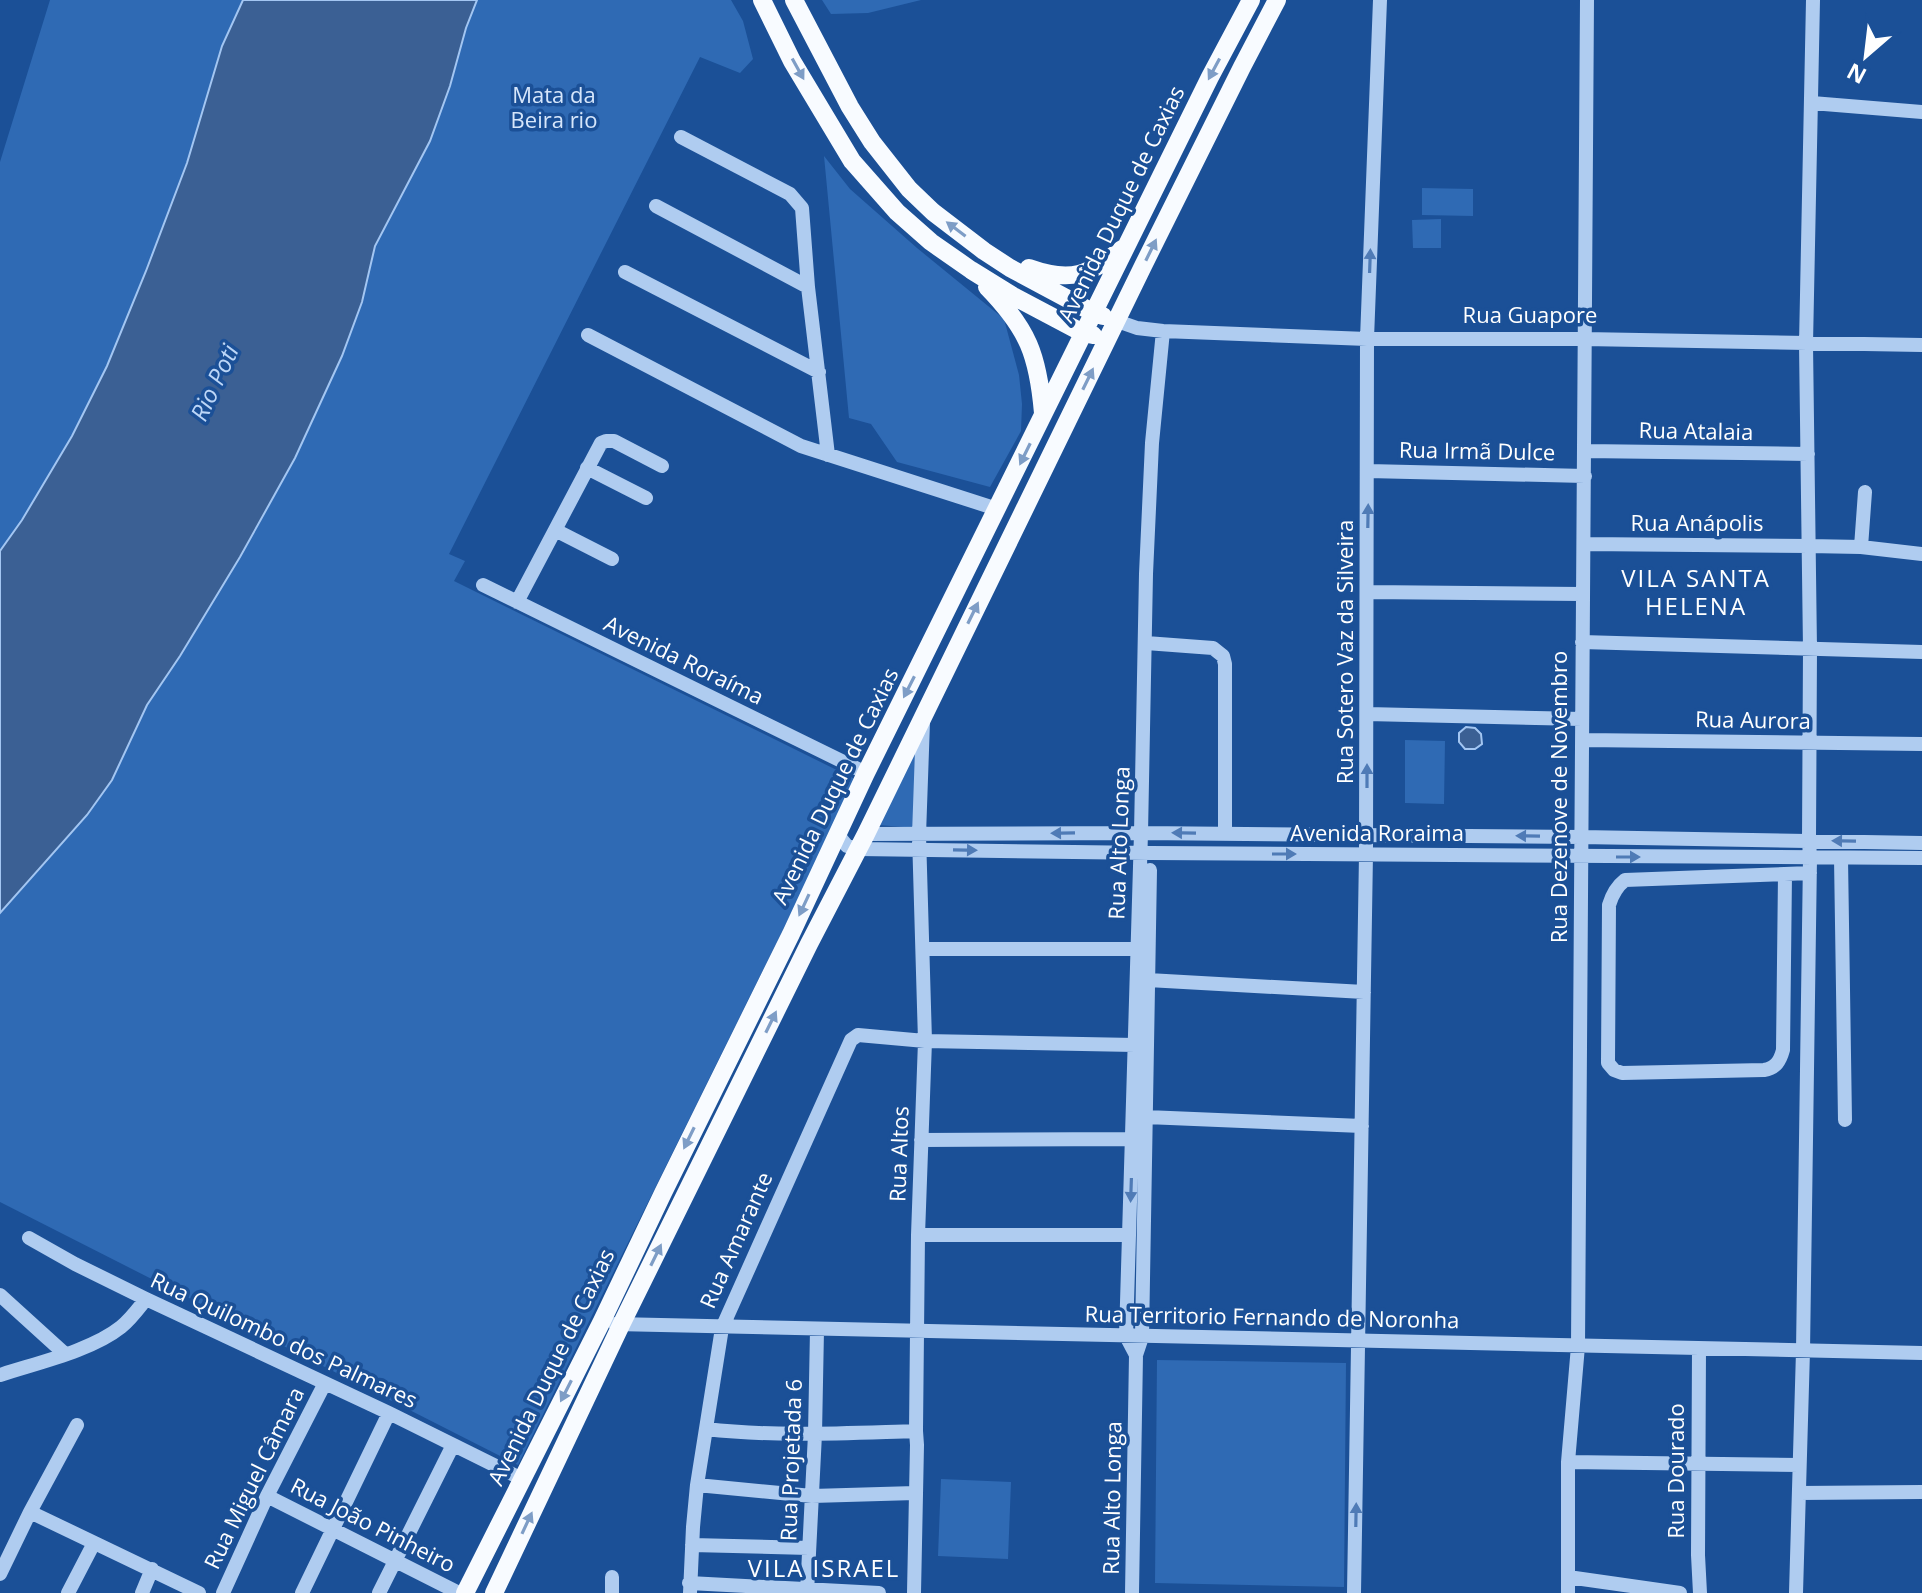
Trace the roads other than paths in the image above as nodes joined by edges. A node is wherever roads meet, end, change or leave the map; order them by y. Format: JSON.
{"nodes":[{"id":1,"x":762,"y":0,"type":"edge"},
{"id":2,"x":794,"y":0,"type":"edge"},
{"id":3,"x":1251,"y":0,"type":"edge"},
{"id":4,"x":1277,"y":0,"type":"edge"},
{"id":5,"x":1380,"y":0,"type":"edge"},
{"id":6,"x":1587,"y":0,"type":"edge"},
{"id":7,"x":1813,"y":0,"type":"edge"},
{"id":8,"x":1812,"y":103,"type":"junction"},
{"id":9,"x":1922,"y":112,"type":"edge"},
{"id":10,"x":681,"y":137,"type":"dead end"},
{"id":11,"x":656,"y":206,"type":"dead end"},
{"id":12,"x":1128,"y":245,"type":"junction"},
{"id":13,"x":984,"y":251,"type":"junction"},
{"id":14,"x":971,"y":270,"type":"junction"},
{"id":15,"x":625,"y":272,"type":"dead end"},
{"id":16,"x":808,"y":287,"type":"junction"},
{"id":17,"x":1094,"y":313,"type":"junction"},
{"id":18,"x":1117,"y":321,"type":"junction"},
{"id":19,"x":1137,"y":328,"type":"junction"},
{"id":20,"x":1163,"y":331,"type":"junction"},
{"id":21,"x":1083,"y":333,"type":"junction"},
{"id":22,"x":588,"y":335,"type":"dead end"},
{"id":23,"x":1108,"y":338,"type":"junction"},
{"id":24,"x":1367,"y":339,"type":"junction"},
{"id":25,"x":1584,"y":339,"type":"junction"},
{"id":26,"x":1806,"y":344,"type":"junction"},
{"id":27,"x":1922,"y":345,"type":"edge"},
{"id":28,"x":819,"y":372,"type":"junction"},
{"id":29,"x":1043,"y":416,"type":"junction"},
{"id":30,"x":1585,"y":451,"type":"junction"},
{"id":31,"x":1808,"y":454,"type":"junction"},
{"id":32,"x":828,"y":455,"type":"junction"},
{"id":33,"x":662,"y":466,"type":"dead end"},
{"id":34,"x":587,"y":468,"type":"junction"},
{"id":35,"x":1368,"y":471,"type":"junction"},
{"id":36,"x":1585,"y":476,"type":"junction"},
{"id":37,"x":1865,"y":492,"type":"dead end"},
{"id":38,"x":646,"y":498,"type":"dead end"},
{"id":39,"x":997,"y":509,"type":"junction"},
{"id":40,"x":555,"y":530,"type":"junction"},
{"id":41,"x":1584,"y":544,"type":"junction"},
{"id":42,"x":1809,"y":546,"type":"junction"},
{"id":43,"x":1861,"y":547,"type":"junction"},
{"id":44,"x":1922,"y":554,"type":"edge"},
{"id":45,"x":612,"y":559,"type":"dead end"},
{"id":46,"x":483,"y":585,"type":"dead end"},
{"id":47,"x":1367,"y":592,"type":"junction"},
{"id":48,"x":1582,"y":594,"type":"junction"},
{"id":49,"x":517,"y":602,"type":"junction"},
{"id":50,"x":1582,"y":642,"type":"junction"},
{"id":51,"x":1146,"y":643,"type":"junction"},
{"id":52,"x":1810,"y":649,"type":"junction"},
{"id":53,"x":1922,"y":652,"type":"edge"},
{"id":54,"x":1367,"y":714,"type":"junction"},
{"id":55,"x":923,"y":716,"type":"junction"},
{"id":56,"x":1582,"y":719,"type":"junction"},
{"id":57,"x":1583,"y":740,"type":"junction"},
{"id":58,"x":1810,"y":743,"type":"junction"},
{"id":59,"x":1922,"y":744,"type":"edge"},
{"id":60,"x":866,"y":773,"type":"junction"},
{"id":61,"x":1141,"y":833,"type":"junction"},
{"id":62,"x":837,"y":834,"type":"junction"},
{"id":63,"x":1225,"y":834,"type":"junction"},
{"id":64,"x":1366,"y":834,"type":"junction"},
{"id":65,"x":1581,"y":837,"type":"junction"},
{"id":66,"x":1809,"y":840,"type":"junction"},
{"id":67,"x":862,"y":842,"type":"junction"},
{"id":68,"x":920,"y":842,"type":"junction"},
{"id":69,"x":1922,"y":843,"type":"edge"},
{"id":70,"x":1145,"y":853,"type":"junction"},
{"id":71,"x":1366,"y":854,"type":"junction"},
{"id":72,"x":1580,"y":857,"type":"junction"},
{"id":73,"x":1841,"y":858,"type":"junction"},
{"id":74,"x":1922,"y":858,"type":"edge"},
{"id":75,"x":1810,"y":865,"type":"junction"},
{"id":76,"x":1785,"y":874,"type":"junction"},
{"id":77,"x":923,"y":949,"type":"junction"},
{"id":78,"x":1143,"y":949,"type":"junction"},
{"id":79,"x":1148,"y":980,"type":"junction"},
{"id":80,"x":1364,"y":992,"type":"junction"},
{"id":81,"x":925,"y":1041,"type":"junction"},
{"id":82,"x":1135,"y":1045,"type":"junction"},
{"id":83,"x":1146,"y":1117,"type":"junction"},
{"id":84,"x":1845,"y":1120,"type":"dead end"},
{"id":85,"x":1362,"y":1126,"type":"junction"},
{"id":86,"x":1132,"y":1139,"type":"junction"},
{"id":87,"x":921,"y":1140,"type":"junction"},
{"id":88,"x":918,"y":1235,"type":"junction"},
{"id":89,"x":1129,"y":1235,"type":"junction"},
{"id":90,"x":29,"y":1238,"type":"dead end"},
{"id":91,"x":0,"y":1295,"type":"edge"},
{"id":92,"x":146,"y":1299,"type":"junction"},
{"id":93,"x":602,"y":1321,"type":"junction"},
{"id":94,"x":621,"y":1325,"type":"junction"},
{"id":95,"x":722,"y":1328,"type":"junction"},
{"id":96,"x":817,"y":1330,"type":"junction"},
{"id":97,"x":916,"y":1332,"type":"junction"},
{"id":98,"x":1126,"y":1336,"type":"junction"},
{"id":99,"x":1142,"y":1337,"type":"junction"},
{"id":100,"x":1359,"y":1341,"type":"junction"},
{"id":101,"x":1578,"y":1346,"type":"junction"},
{"id":102,"x":1699,"y":1349,"type":"junction"},
{"id":103,"x":1803,"y":1351,"type":"junction"},
{"id":104,"x":1922,"y":1353,"type":"edge"},
{"id":105,"x":65,"y":1354,"type":"junction"},
{"id":106,"x":1136,"y":1355,"type":"junction"},
{"id":107,"x":0,"y":1375,"type":"edge"},
{"id":108,"x":325,"y":1383,"type":"junction"},
{"id":109,"x":389,"y":1413,"type":"junction"},
{"id":110,"x":77,"y":1425,"type":"dead end"},
{"id":111,"x":706,"y":1429,"type":"junction"},
{"id":112,"x":916,"y":1431,"type":"junction"},
{"id":113,"x":815,"y":1434,"type":"junction"},
{"id":114,"x":453,"y":1445,"type":"junction"},
{"id":115,"x":1568,"y":1462,"type":"junction"},
{"id":116,"x":1698,"y":1464,"type":"junction"},
{"id":117,"x":1799,"y":1465,"type":"junction"},
{"id":118,"x":522,"y":1479,"type":"junction"},
{"id":119,"x":697,"y":1485,"type":"junction"},
{"id":120,"x":1922,"y":1492,"type":"edge"},
{"id":121,"x":915,"y":1493,"type":"junction"},
{"id":122,"x":1799,"y":1493,"type":"junction"},
{"id":123,"x":267,"y":1496,"type":"junction"},
{"id":124,"x":812,"y":1496,"type":"junction"},
{"id":125,"x":30,"y":1512,"type":"junction"},
{"id":126,"x":333,"y":1529,"type":"junction"},
{"id":127,"x":94,"y":1543,"type":"junction"},
{"id":128,"x":692,"y":1545,"type":"junction"},
{"id":129,"x":809,"y":1548,"type":"junction"},
{"id":130,"x":395,"y":1560,"type":"junction"},
{"id":131,"x":152,"y":1569,"type":"junction"},
{"id":132,"x":0,"y":1574,"type":"edge"},
{"id":133,"x":612,"y":1577,"type":"dead end"},
{"id":134,"x":1568,"y":1577,"type":"junction"},
{"id":135,"x":690,"y":1588,"type":"edge"},
{"id":136,"x":807,"y":1591,"type":"edge"},
{"id":137,"x":68,"y":1593,"type":"edge"},
{"id":138,"x":142,"y":1593,"type":"edge"},
{"id":139,"x":199,"y":1593,"type":"edge"},
{"id":140,"x":223,"y":1593,"type":"edge"},
{"id":141,"x":302,"y":1593,"type":"edge"},
{"id":142,"x":379,"y":1593,"type":"edge"},
{"id":143,"x":459,"y":1593,"type":"edge"},
{"id":144,"x":465,"y":1593,"type":"edge"},
{"id":145,"x":494,"y":1593,"type":"edge"},
{"id":146,"x":612,"y":1593,"type":"edge"},
{"id":147,"x":879,"y":1593,"type":"edge"},
{"id":148,"x":914,"y":1593,"type":"edge"},
{"id":149,"x":1132,"y":1593,"type":"edge"},
{"id":150,"x":1354,"y":1593,"type":"edge"},
{"id":151,"x":1568,"y":1593,"type":"edge"},
{"id":152,"x":1680,"y":1593,"type":"edge"},
{"id":153,"x":1700,"y":1593,"type":"edge"},
{"id":154,"x":1796,"y":1593,"type":"edge"}],
"edges":[{"from":1,"to":14,"type":"main road","one_way":true},
{"from":13,"to":2,"type":"main road","one_way":true},
{"from":3,"to":12,"type":"main road","name":"Avenida Duque de Caxias","one_way":true},
{"from":18,"to":4,"type":"main road","name":"Avenida Duque de Caxias","one_way":true},
{"from":24,"to":5,"type":"street","name":"Rua Sotero Vaz da Silveira","one_way":true},
{"from":6,"to":25,"type":"street","name":"Rua Dezenove de Novembro"},
{"from":7,"to":8,"type":"street"},
{"from":8,"to":9,"type":"street"},
{"from":8,"to":26,"type":"street"},
{"from":10,"to":16,"type":"street"},
{"from":11,"to":16,"type":"street"},
{"from":12,"to":13,"type":"main road"},
{"from":12,"to":17,"type":"main road","name":"Avenida Duque de Caxias"},
{"from":13,"to":17,"type":"main road","name":"Rua Guapore"},
{"from":14,"to":21,"type":"main road"},
{"from":14,"to":29,"type":"main road"},
{"from":15,"to":28,"type":"street"},
{"from":16,"to":28,"type":"street"},
{"from":17,"to":18,"type":"main road","name":"Rua Guapore"},
{"from":17,"to":21,"type":"main road","name":"Avenida Duque de Caxias"},
{"from":18,"to":19,"type":"street","name":"Rua Guapore"},
{"from":18,"to":23,"type":"main road","name":"Avenida Duque de Caxias"},
{"from":19,"to":20,"type":"street","name":"Rua Guapore"},
{"from":19,"to":23,"type":"street","name":"Rua Guapore"},
{"from":20,"to":24,"type":"street","name":"Rua Guapore"},
{"from":20,"to":51,"type":"street","name":"Rua Alto Longa"},
{"from":21,"to":23,"type":"main road"},
{"from":21,"to":29,"type":"main road","name":"Avenida Duque de Caxias"},
{"from":22,"to":32,"type":"street"},
{"from":55,"to":23,"type":"main road","name":"Avenida Duque de Caxias","one_way":true},
{"from":24,"to":25,"type":"street","name":"Rua Guapore"},
{"from":24,"to":35,"type":"street","name":"Rua Sotero Vaz da Silveira"},
{"from":25,"to":26,"type":"street","name":"Rua Guapore"},
{"from":25,"to":30,"type":"street","name":"Rua Dezenove de Novembro"},
{"from":26,"to":27,"type":"street","name":"Rua Guapore"},
{"from":26,"to":31,"type":"street"},
{"from":28,"to":32,"type":"street"},
{"from":29,"to":39,"type":"main road","name":"Avenida Duque de Caxias","one_way":true},
{"from":30,"to":31,"type":"street","name":"Rua Atalaia"},
{"from":30,"to":36,"type":"street","name":"Rua Dezenove de Novembro"},
{"from":31,"to":42,"type":"street"},
{"from":32,"to":39,"type":"street"},
{"from":33,"to":34,"type":"street"},
{"from":34,"to":38,"type":"street"},
{"from":34,"to":40,"type":"street"},
{"from":35,"to":36,"type":"street","name":"Rua Irmã Dulce"},
{"from":47,"to":35,"type":"street","name":"Rua Sotero Vaz da Silveira","one_way":true},
{"from":36,"to":41,"type":"street","name":"Rua Dezenove de Novembro"},
{"from":37,"to":43,"type":"street"},
{"from":39,"to":60,"type":"main road","name":"Avenida Duque de Caxias","one_way":true},
{"from":40,"to":45,"type":"street"},
{"from":40,"to":49,"type":"street"},
{"from":41,"to":42,"type":"street","name":"Rua Anápolis"},
{"from":41,"to":48,"type":"street","name":"Rua Dezenove de Novembro"},
{"from":42,"to":43,"type":"street","name":"Rua Anápolis"},
{"from":42,"to":52,"type":"street"},
{"from":43,"to":44,"type":"street","name":"Rua Anápolis"},
{"from":46,"to":49,"type":"street","name":"Avenida Roraíma"},
{"from":47,"to":48,"type":"street"},
{"from":47,"to":54,"type":"street","name":"Rua Sotero Vaz da Silveira"},
{"from":48,"to":50,"type":"street","name":"Rua Dezenove de Novembro"},
{"from":49,"to":60,"type":"street","name":"Avenida Roraíma"},
{"from":50,"to":52,"type":"street"},
{"from":50,"to":56,"type":"street","name":"Rua Dezenove de Novembro"},
{"from":51,"to":61,"type":"street","name":"Rua Alto Longa"},
{"from":51,"to":63,"type":"street"},
{"from":52,"to":53,"type":"street"},
{"from":52,"to":58,"type":"street"},
{"from":54,"to":56,"type":"street"},
{"from":64,"to":54,"type":"street","name":"Rua Sotero Vaz da Silveira","one_way":true},
{"from":55,"to":67,"type":"main road","name":"Avenida Duque de Caxias"},
{"from":55,"to":68,"type":"street","name":"Rua Altos"},
{"from":56,"to":57,"type":"street","name":"Rua Dezenove de Novembro"},
{"from":57,"to":58,"type":"street","name":"Rua Aurora"},
{"from":57,"to":65,"type":"street","name":"Rua Dezenove de Novembro"},
{"from":58,"to":59,"type":"street","name":"Rua Aurora"},
{"from":58,"to":66,"type":"street"},
{"from":60,"to":62,"type":"main road","name":"Avenida Duque de Caxias"},
{"from":63,"to":61,"type":"street","name":"Avenida Roraima","one_way":true},
{"from":61,"to":68,"type":"street","name":"Avenida Roraima","one_way":true},
{"from":61,"to":70,"type":"street"},
{"from":62,"to":67,"type":"street"},
{"from":62,"to":93,"type":"main road","name":"Avenida Duque de Caxias","one_way":true},
{"from":63,"to":64,"type":"street","name":"Avenida Roraima"},
{"from":65,"to":64,"type":"street","name":"Avenida Roraima","one_way":true},
{"from":64,"to":71,"type":"street","name":"Rua Sotero Vaz da Silveira"},
{"from":65,"to":66,"type":"street","name":"Avenida Roraima"},
{"from":65,"to":72,"type":"street","name":"Rua Dezenove de Novembro"},
{"from":69,"to":66,"type":"street","name":"Avenida Roraima","one_way":true},
{"from":66,"to":75,"type":"street"},
{"from":67,"to":68,"type":"street","name":"Avenida Roraima"},
{"from":94,"to":67,"type":"main road","name":"Avenida Duque de Caxias","one_way":true},
{"from":68,"to":70,"type":"street","name":"Avenida Roraima","one_way":true},
{"from":68,"to":77,"type":"street","name":"Rua Altos"},
{"from":70,"to":71,"type":"street","name":"Avenida Roraima","one_way":true},
{"from":70,"to":78,"type":"street","name":"Rua Alto Longa"},
{"from":71,"to":72,"type":"street","name":"Avenida Roraima"},
{"from":71,"to":80,"type":"street","name":"Rua Sotero Vaz da Silveira"},
{"from":72,"to":75,"type":"street","name":"Avenida Roraima","one_way":true},
{"from":72,"to":101,"type":"street","name":"Rua Dezenove de Novembro"},
{"from":73,"to":74,"type":"street","name":"Avenida Roraima"},
{"from":73,"to":75,"type":"street","name":"Avenida Roraima"},
{"from":73,"to":84,"type":"street"},
{"from":75,"to":76,"type":"street"},
{"from":75,"to":103,"type":"street"},
{"from":76,"to":76,"type":"street"},
{"from":77,"to":78,"type":"street"},
{"from":77,"to":81,"type":"street","name":"Rua Altos"},
{"from":78,"to":79,"type":"street","name":"Rua Alto Longa"},
{"from":78,"to":82,"type":"street","name":"Rua Alto Longa"},
{"from":79,"to":80,"type":"street"},
{"from":79,"to":83,"type":"street","name":"Rua Alto Longa"},
{"from":80,"to":85,"type":"street","name":"Rua Sotero Vaz da Silveira"},
{"from":81,"to":82,"type":"street"},
{"from":81,"to":87,"type":"street","name":"Rua Altos"},
{"from":81,"to":95,"type":"street","name":"Rua Amarante"},
{"from":82,"to":86,"type":"street","name":"Rua Alto Longa"},
{"from":83,"to":85,"type":"street"},
{"from":83,"to":99,"type":"street","name":"Rua Alto Longa"},
{"from":85,"to":100,"type":"street","name":"Rua Sotero Vaz da Silveira"},
{"from":86,"to":87,"type":"street"},
{"from":86,"to":89,"type":"street","name":"Rua Alto Longa","one_way":true},
{"from":87,"to":88,"type":"street","name":"Rua Altos"},
{"from":88,"to":89,"type":"street"},
{"from":88,"to":97,"type":"street","name":"Rua Altos"},
{"from":89,"to":98,"type":"street","name":"Rua Alto Longa"},
{"from":90,"to":92,"type":"street","name":"Rua Quilombo dos Palmares"},
{"from":91,"to":105,"type":"street"},
{"from":92,"to":105,"type":"street"},
{"from":92,"to":108,"type":"street","name":"Rua Quilombo dos Palmares"},
{"from":93,"to":94,"type":"street","name":"Rua Territorio Fernando de Noronha"},
{"from":93,"to":118,"type":"main road","name":"Avenida Duque de Caxias","one_way":true},
{"from":94,"to":95,"type":"street","name":"Rua Territorio Fernando de Noronha"},
{"from":145,"to":94,"type":"main road","name":"Avenida Duque de Caxias","one_way":true},
{"from":95,"to":96,"type":"street","name":"Rua Territorio Fernando de Noronha"},
{"from":95,"to":111,"type":"street","name":"Rua Amarante"},
{"from":96,"to":97,"type":"street","name":"Rua Territorio Fernando de Noronha"},
{"from":96,"to":113,"type":"street","name":"Rua Projetada 6"},
{"from":97,"to":98,"type":"street","name":"Rua Territorio Fernando de Noronha"},
{"from":97,"to":112,"type":"street","name":"Rua Altos"},
{"from":98,"to":99,"type":"street","name":"Rua Territorio Fernando de Noronha"},
{"from":98,"to":106,"type":"street","name":"Rua Alto Longa"},
{"from":99,"to":100,"type":"street","name":"Rua Territorio Fernando de Noronha"},
{"from":99,"to":106,"type":"street","name":"Rua Alto Longa"},
{"from":100,"to":101,"type":"street","name":"Rua Territorio Fernando de Noronha"},
{"from":150,"to":100,"type":"street","name":"Rua Sotero Vaz da Silveira","one_way":true},
{"from":101,"to":102,"type":"street","name":"Rua Territorio Fernando de Noronha"},
{"from":101,"to":115,"type":"street","name":"Rua Dezenove de Novembro"},
{"from":102,"to":103,"type":"street","name":"Rua Territorio Fernando de Noronha"},
{"from":102,"to":116,"type":"street","name":"Rua Dourado"},
{"from":103,"to":104,"type":"street","name":"Rua Territorio Fernando de Noronha"},
{"from":103,"to":117,"type":"street"},
{"from":105,"to":107,"type":"street"},
{"from":106,"to":149,"type":"street","name":"Rua Alto Longa"},
{"from":108,"to":109,"type":"street","name":"Rua Quilombo dos Palmares"},
{"from":108,"to":123,"type":"street","name":"Rua Miguel Câmara"},
{"from":109,"to":114,"type":"street","name":"Rua Quilombo dos Palmares"},
{"from":109,"to":126,"type":"street"},
{"from":110,"to":125,"type":"street"},
{"from":111,"to":113,"type":"street"},
{"from":111,"to":119,"type":"street","name":"Rua Amarante"},
{"from":112,"to":113,"type":"street"},
{"from":112,"to":121,"type":"street","name":"Rua Altos"},
{"from":113,"to":124,"type":"street","name":"Rua Projetada 6"},
{"from":114,"to":118,"type":"street","name":"Rua Quilombo dos Palmares"},
{"from":114,"to":130,"type":"street"},
{"from":115,"to":116,"type":"street"},
{"from":115,"to":134,"type":"street","name":"Rua Dezenove de Novembro"},
{"from":116,"to":117,"type":"street"},
{"from":116,"to":153,"type":"street","name":"Rua Dourado"},
{"from":117,"to":122,"type":"street"},
{"from":118,"to":144,"type":"main road","name":"Avenida Duque de Caxias"},
{"from":119,"to":124,"type":"street"},
{"from":119,"to":128,"type":"street","name":"Rua Amarante"},
{"from":120,"to":122,"type":"street"},
{"from":121,"to":124,"type":"street"},
{"from":121,"to":148,"type":"street","name":"Rua Altos"},
{"from":122,"to":154,"type":"street"},
{"from":123,"to":126,"type":"street","name":"Rua João Pinheiro"},
{"from":123,"to":140,"type":"street","name":"Rua Miguel Câmara"},
{"from":124,"to":129,"type":"street","name":"Rua Projetada 6"},
{"from":125,"to":127,"type":"street"},
{"from":125,"to":132,"type":"street"},
{"from":126,"to":130,"type":"street","name":"Rua João Pinheiro"},
{"from":126,"to":141,"type":"street"},
{"from":127,"to":131,"type":"street"},
{"from":127,"to":137,"type":"street"},
{"from":128,"to":129,"type":"street"},
{"from":128,"to":135,"type":"street","name":"Rua Amarante"},
{"from":129,"to":136,"type":"street","name":"Rua Projetada 6"},
{"from":130,"to":142,"type":"street"},
{"from":130,"to":143,"type":"street","name":"Rua João Pinheiro"},
{"from":131,"to":138,"type":"street"},
{"from":131,"to":139,"type":"street"},
{"from":133,"to":146,"type":"street"},
{"from":134,"to":151,"type":"street","name":"Rua Dezenove de Novembro"},
{"from":134,"to":152,"type":"street"},
{"from":135,"to":136,"type":"street"},
{"from":136,"to":147,"type":"street"}]}
